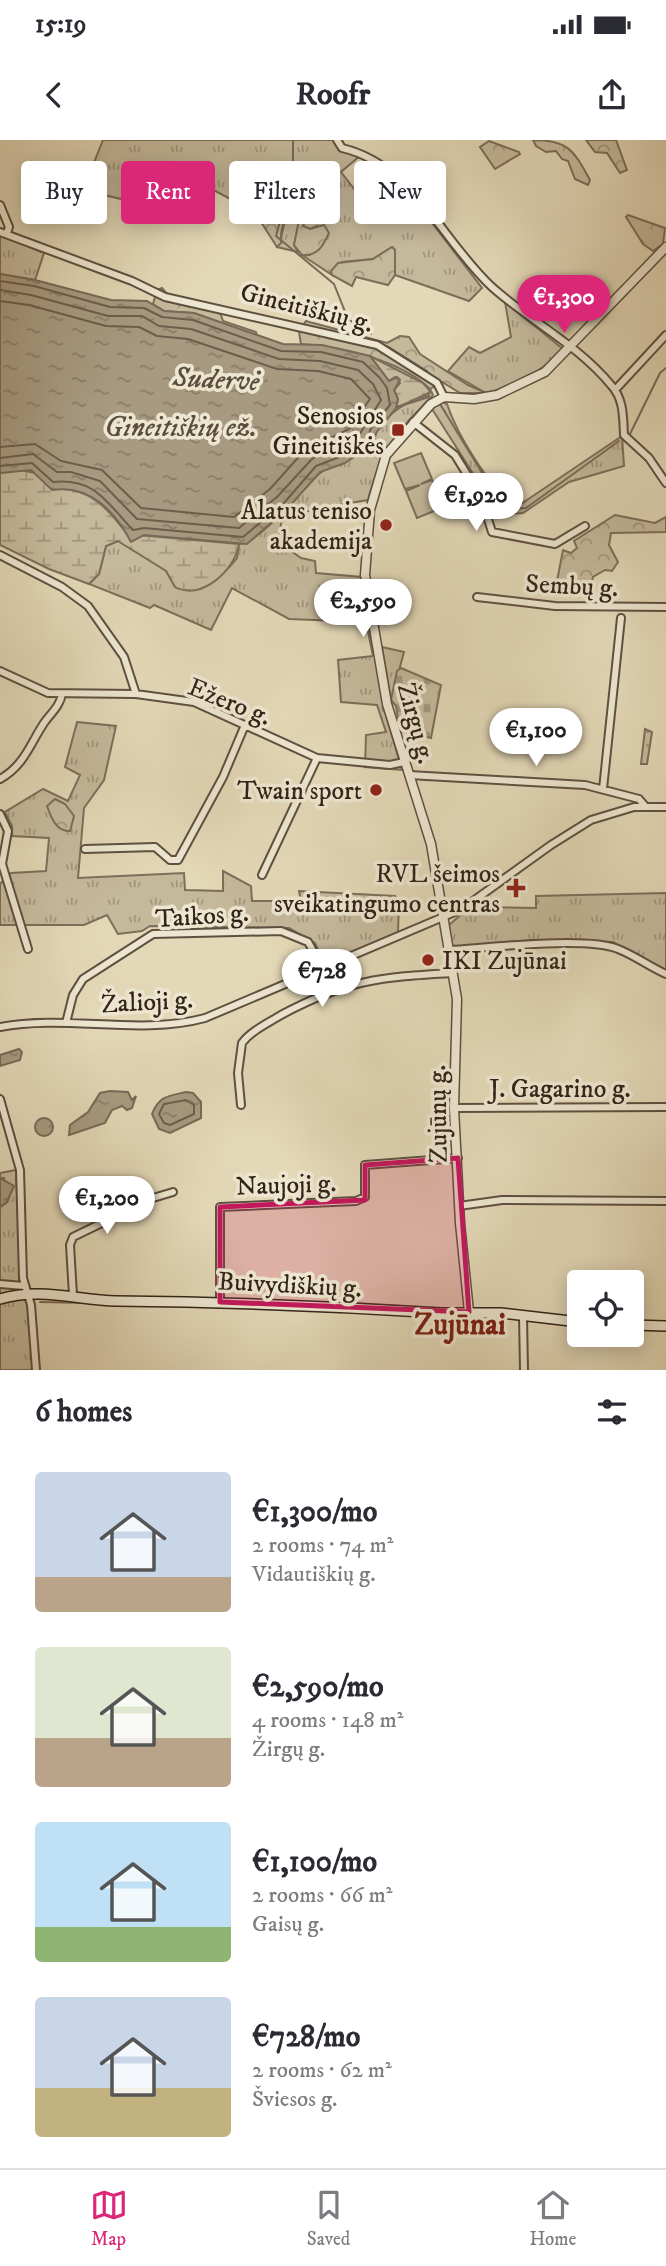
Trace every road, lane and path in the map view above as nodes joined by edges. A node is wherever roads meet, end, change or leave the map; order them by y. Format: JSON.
{"nodes":[{"id":1,"x":337,"y":142,"type":"edge"},
{"id":2,"x":0,"y":205,"type":"edge"},
{"id":3,"x":4,"y":233,"type":"edge"},
{"id":4,"x":666,"y":247,"type":"edge"},
{"id":5,"x":666,"y":335,"type":"edge"},
{"id":6,"x":572,"y":347,"type":"junction"},
{"id":7,"x":615,"y":390,"type":"junction"},
{"id":8,"x":444,"y":397,"type":"junction"},
{"id":9,"x":413,"y":422,"type":"junction"},
{"id":10,"x":666,"y":483,"type":"edge"},
{"id":11,"x":585,"y":526,"type":"dead end"},
{"id":12,"x":0,"y":555,"type":"edge"},
{"id":13,"x":477,"y":597,"type":"dead end"},
{"id":14,"x":666,"y":607,"type":"edge"},
{"id":15,"x":621,"y":618,"type":"dead end"},
{"id":16,"x":0,"y":671,"type":"edge"},
{"id":17,"x":62,"y":694,"type":"junction"},
{"id":18,"x":136,"y":694,"type":"junction"},
{"id":19,"x":245,"y":726,"type":"junction"},
{"id":20,"x":317,"y":758,"type":"junction"},
{"id":21,"x":404,"y":762,"type":"junction"},
{"id":22,"x":409,"y":775,"type":"junction"},
{"id":23,"x":0,"y":779,"type":"edge"},
{"id":24,"x":603,"y":789,"type":"junction"},
{"id":25,"x":645,"y":806,"type":"junction"},
{"id":26,"x":666,"y":807,"type":"edge"},
{"id":27,"x":0,"y":814,"type":"edge"},
{"id":28,"x":85,"y":849,"type":"dead end"},
{"id":29,"x":262,"y":876,"type":"dead end"},
{"id":30,"x":444,"y":916,"type":"junction"},
{"id":31,"x":28,"y":949,"type":"dead end"},
{"id":32,"x":449,"y":950,"type":"junction"},
{"id":33,"x":323,"y":968,"type":"junction"},
{"id":34,"x":453,"y":973,"type":"junction"},
{"id":35,"x":666,"y":974,"type":"edge"},
{"id":36,"x":66,"y":1023,"type":"junction"},
{"id":37,"x":0,"y":1027,"type":"edge"},
{"id":38,"x":0,"y":1099,"type":"edge"},
{"id":39,"x":241,"y":1105,"type":"dead end"},
{"id":40,"x":666,"y":1107,"type":"edge"},
{"id":41,"x":454,"y":1108,"type":"junction"},
{"id":42,"x":458,"y":1158,"type":"junction"},
{"id":43,"x":173,"y":1192,"type":"dead end"},
{"id":44,"x":666,"y":1201,"type":"edge"},
{"id":45,"x":459,"y":1206,"type":"junction"},
{"id":46,"x":0,"y":1284,"type":"edge"},
{"id":47,"x":26,"y":1289,"type":"junction"},
{"id":48,"x":73,"y":1295,"type":"junction"},
{"id":49,"x":0,"y":1299,"type":"edge"},
{"id":50,"x":220,"y":1302,"type":"junction"},
{"id":51,"x":469,"y":1312,"type":"junction"},
{"id":52,"x":523,"y":1316,"type":"junction"},
{"id":53,"x":567,"y":1321,"type":"edge"},
{"id":54,"x":644,"y":1325,"type":"edge"},
{"id":55,"x":666,"y":1326,"type":"edge"},
{"id":56,"x":36,"y":1370,"type":"edge"},
{"id":57,"x":524,"y":1370,"type":"edge"}],
"edges":[{"from":1,"to":6,"type":"street"},
{"from":2,"to":3,"type":"street"},
{"from":3,"to":8,"type":"street","name":"Gineitiškių g."},
{"from":4,"to":6,"type":"street"},
{"from":5,"to":7,"type":"street"},
{"from":6,"to":7,"type":"street"},
{"from":6,"to":8,"type":"street"},
{"from":7,"to":10,"type":"street"},
{"from":8,"to":9,"type":"street","name":"Žirgų g."},
{"from":9,"to":11,"type":"street"},
{"from":9,"to":21,"type":"street","name":"Žirgų g."},
{"from":12,"to":18,"type":"street"},
{"from":13,"to":14,"type":"street","name":"Sembų g."},
{"from":15,"to":24,"type":"street"},
{"from":16,"to":17,"type":"street","name":"Ežero g."},
{"from":17,"to":18,"type":"street","name":"Ežero g."},
{"from":17,"to":23,"type":"street"},
{"from":18,"to":19,"type":"street","name":"Ežero g."},
{"from":19,"to":20,"type":"street","name":"Ežero g."},
{"from":19,"to":28,"type":"street"},
{"from":20,"to":21,"type":"street","name":"Ežero g."},
{"from":20,"to":29,"type":"street"},
{"from":21,"to":22,"type":"street","name":"Žirgų g."},
{"from":22,"to":24,"type":"street"},
{"from":22,"to":30,"type":"street","name":"Žirgų g."},
{"from":24,"to":25,"type":"street"},
{"from":25,"to":26,"type":"street"},
{"from":25,"to":30,"type":"street","name":"Žalioji g."},
{"from":27,"to":31,"type":"street"},
{"from":30,"to":32,"type":"street","name":"Zujūnų g."},
{"from":30,"to":33,"type":"street","name":"Žalioji g."},
{"from":32,"to":34,"type":"street","name":"Zujūnų g."},
{"from":32,"to":35,"type":"street"},
{"from":33,"to":36,"type":"street","name":"Žalioji g."},
{"from":33,"to":36,"type":"street","name":"Taikos g."},
{"from":34,"to":39,"type":"street"},
{"from":34,"to":41,"type":"street","name":"Zujūnų g."},
{"from":36,"to":37,"type":"street","name":"Žalioji g."},
{"from":38,"to":47,"type":"street"},
{"from":40,"to":41,"type":"street","name":"J. Gagarino g."},
{"from":41,"to":42,"type":"street","name":"Zujūnų g."},
{"from":42,"to":45,"type":"street","name":"Zujūnų g."},
{"from":42,"to":50,"type":"street","name":"Naujoji g."},
{"from":43,"to":48,"type":"street"},
{"from":44,"to":45,"type":"street"},
{"from":45,"to":51,"type":"street","name":"Zujūnų g."},
{"from":46,"to":47,"type":"street"},
{"from":47,"to":48,"type":"main road","name":"Buivydiškių g."},
{"from":47,"to":49,"type":"main road","name":"Buivydiškių g."},
{"from":47,"to":56,"type":"street"},
{"from":48,"to":50,"type":"main road","name":"Buivydiškių g."},
{"from":50,"to":51,"type":"main road","name":"Buivydiškių g."},
{"from":51,"to":52,"type":"main road","name":"Buivydiškių g."},
{"from":52,"to":53,"type":"main road","name":"Buivydiškių g."},
{"from":52,"to":57,"type":"street"},
{"from":54,"to":55,"type":"main road"}]}
